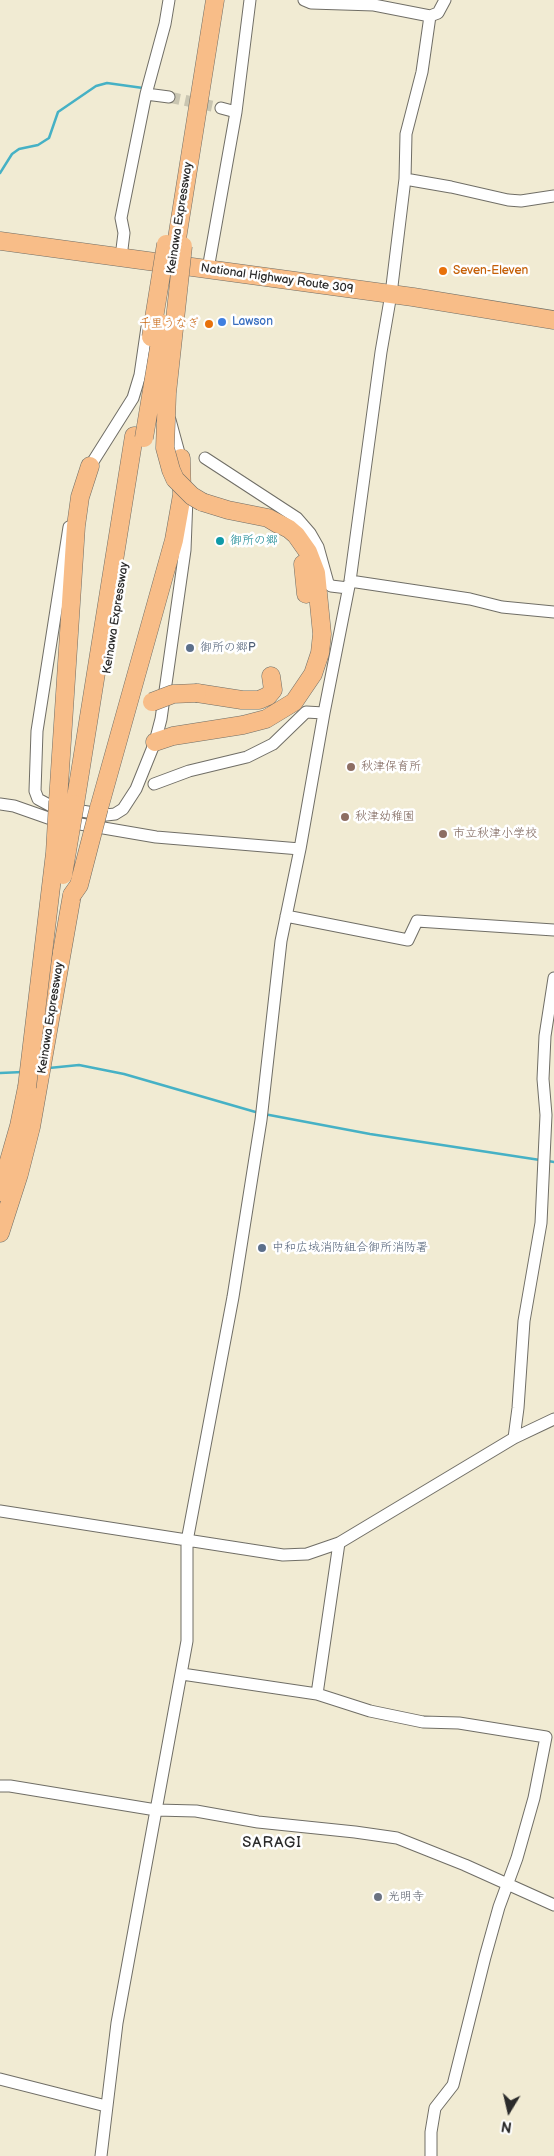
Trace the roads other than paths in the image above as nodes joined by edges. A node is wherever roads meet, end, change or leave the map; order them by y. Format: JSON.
{"nodes":[{"id":1,"x":169,"y":0,"type":"edge"},
{"id":2,"x":214,"y":0,"type":"edge"},
{"id":3,"x":250,"y":0,"type":"edge"},
{"id":4,"x":304,"y":0,"type":"edge"},
{"id":5,"x":445,"y":0,"type":"edge"},
{"id":6,"x":430,"y":16,"type":"junction"},
{"id":7,"x":146,"y":94,"type":"junction"},
{"id":8,"x":169,"y":97,"type":"tunnel mouth"},
{"id":9,"x":221,"y":108,"type":"tunnel mouth"},
{"id":10,"x":236,"y":112,"type":"junction"},
{"id":11,"x":405,"y":179,"type":"junction"},
{"id":12,"x":554,"y":196,"type":"edge"},
{"id":13,"x":0,"y":241,"type":"edge"},
{"id":14,"x":175,"y":245,"type":"junction"},
{"id":15,"x":121,"y":258,"type":"junction"},
{"id":16,"x":158,"y":262,"type":"junction"},
{"id":17,"x":178,"y":265,"type":"junction"},
{"id":18,"x":208,"y":269,"type":"junction"},
{"id":19,"x":391,"y":294,"type":"junction"},
{"id":20,"x":554,"y":320,"type":"edge"},
{"id":21,"x":126,"y":411,"type":"junction"},
{"id":22,"x":168,"y":416,"type":"junction"},
{"id":23,"x":181,"y":458,"type":"junction"},
{"id":24,"x":205,"y":458,"type":"dead end"},
{"id":25,"x":90,"y":466,"type":"junction"},
{"id":26,"x":268,"y":518,"type":"junction"},
{"id":27,"x":349,"y":585,"type":"junction"},
{"id":28,"x":306,"y":594,"type":"dead end"},
{"id":29,"x":554,"y":612,"type":"edge"},
{"id":30,"x":324,"y":713,"type":"junction"},
{"id":31,"x":242,"y":726,"type":"junction"},
{"id":32,"x":155,"y":742,"type":"junction"},
{"id":33,"x":117,"y":743,"type":"junction"},
{"id":34,"x":154,"y":784,"type":"dead end"},
{"id":35,"x":0,"y":804,"type":"edge"},
{"id":36,"x":80,"y":804,"type":"junction"},
{"id":37,"x":300,"y":849,"type":"junction"},
{"id":38,"x":286,"y":916,"type":"junction"},
{"id":39,"x":554,"y":930,"type":"edge"},
{"id":40,"x":554,"y":978,"type":"edge"},
{"id":41,"x":0,"y":1192,"type":"edge"},
{"id":42,"x":0,"y":1233,"type":"edge"},
{"id":43,"x":554,"y":1419,"type":"edge"},
{"id":44,"x":514,"y":1438,"type":"junction"},
{"id":45,"x":0,"y":1511,"type":"edge"},
{"id":46,"x":187,"y":1540,"type":"junction"},
{"id":47,"x":339,"y":1544,"type":"junction"},
{"id":48,"x":182,"y":1674,"type":"junction"},
{"id":49,"x":317,"y":1694,"type":"junction"},
{"id":50,"x":0,"y":1786,"type":"edge"},
{"id":51,"x":156,"y":1810,"type":"junction"},
{"id":52,"x":508,"y":1886,"type":"junction"},
{"id":53,"x":554,"y":1905,"type":"edge"},
{"id":54,"x":0,"y":2079,"type":"edge"},
{"id":55,"x":106,"y":2106,"type":"junction"},
{"id":56,"x":101,"y":2156,"type":"edge"},
{"id":57,"x":430,"y":2156,"type":"edge"}],
"edges":[{"from":1,"to":7,"type":"street"},
{"from":2,"to":14,"type":"highway","name":"Keinawa Expressway"},
{"from":2,"to":14,"type":"highway","name":"Keinawa Expressway"},
{"from":3,"to":10,"type":"street"},
{"from":4,"to":6,"type":"street"},
{"from":5,"to":6,"type":"street"},
{"from":6,"to":11,"type":"street"},
{"from":7,"to":8,"type":"street"},
{"from":7,"to":15,"type":"street"},
{"from":9,"to":10,"type":"street"},
{"from":10,"to":18,"type":"street"},
{"from":11,"to":12,"type":"street"},
{"from":11,"to":19,"type":"street"},
{"from":13,"to":15,"type":"highway","name":"National Highway Route 309"},
{"from":14,"to":26,"type":"highway","bridge":true},
{"from":14,"to":36,"type":"highway","name":"Keinawa Expressway","bridge":true},
{"from":15,"to":16,"type":"highway","name":"National Highway Route 309"},
{"from":16,"to":17,"type":"highway","name":"National Highway Route 309"},
{"from":16,"to":21,"type":"street"},
{"from":17,"to":18,"type":"highway","name":"National Highway Route 309"},
{"from":17,"to":22,"type":"street"},
{"from":18,"to":19,"type":"highway","name":"National Highway Route 309"},
{"from":19,"to":20,"type":"highway","name":"National Highway Route 309"},
{"from":19,"to":27,"type":"street"},
{"from":21,"to":22,"type":"street"},
{"from":21,"to":25,"type":"street"},
{"from":22,"to":23,"type":"street"},
{"from":23,"to":32,"type":"street"},
{"from":23,"to":33,"type":"highway"},
{"from":24,"to":27,"type":"street"},
{"from":25,"to":32,"type":"street"},
{"from":25,"to":36,"type":"highway"},
{"from":26,"to":28,"type":"highway"},
{"from":26,"to":31,"type":"highway"},
{"from":27,"to":29,"type":"street"},
{"from":27,"to":30,"type":"street"},
{"from":30,"to":34,"type":"street"},
{"from":30,"to":37,"type":"street"},
{"from":31,"to":32,"type":"highway"},
{"from":31,"to":33,"type":"highway","bridge":true},
{"from":33,"to":36,"type":"highway"},
{"from":35,"to":37,"type":"street"},
{"from":36,"to":41,"type":"highway","name":"Keinawa Expressway","bridge":true},
{"from":36,"to":42,"type":"highway","name":"Keinawa Expressway","bridge":true},
{"from":37,"to":38,"type":"street"},
{"from":38,"to":39,"type":"street"},
{"from":38,"to":46,"type":"street"},
{"from":40,"to":44,"type":"street"},
{"from":43,"to":44,"type":"street"},
{"from":44,"to":47,"type":"street"},
{"from":45,"to":46,"type":"street"},
{"from":46,"to":47,"type":"street"},
{"from":46,"to":48,"type":"street"},
{"from":47,"to":49,"type":"street"},
{"from":48,"to":49,"type":"street"},
{"from":48,"to":51,"type":"street"},
{"from":49,"to":52,"type":"street"},
{"from":50,"to":51,"type":"street"},
{"from":51,"to":52,"type":"street"},
{"from":51,"to":55,"type":"street"},
{"from":52,"to":53,"type":"street"},
{"from":52,"to":57,"type":"street"},
{"from":54,"to":55,"type":"street"},
{"from":55,"to":56,"type":"street"}]}
